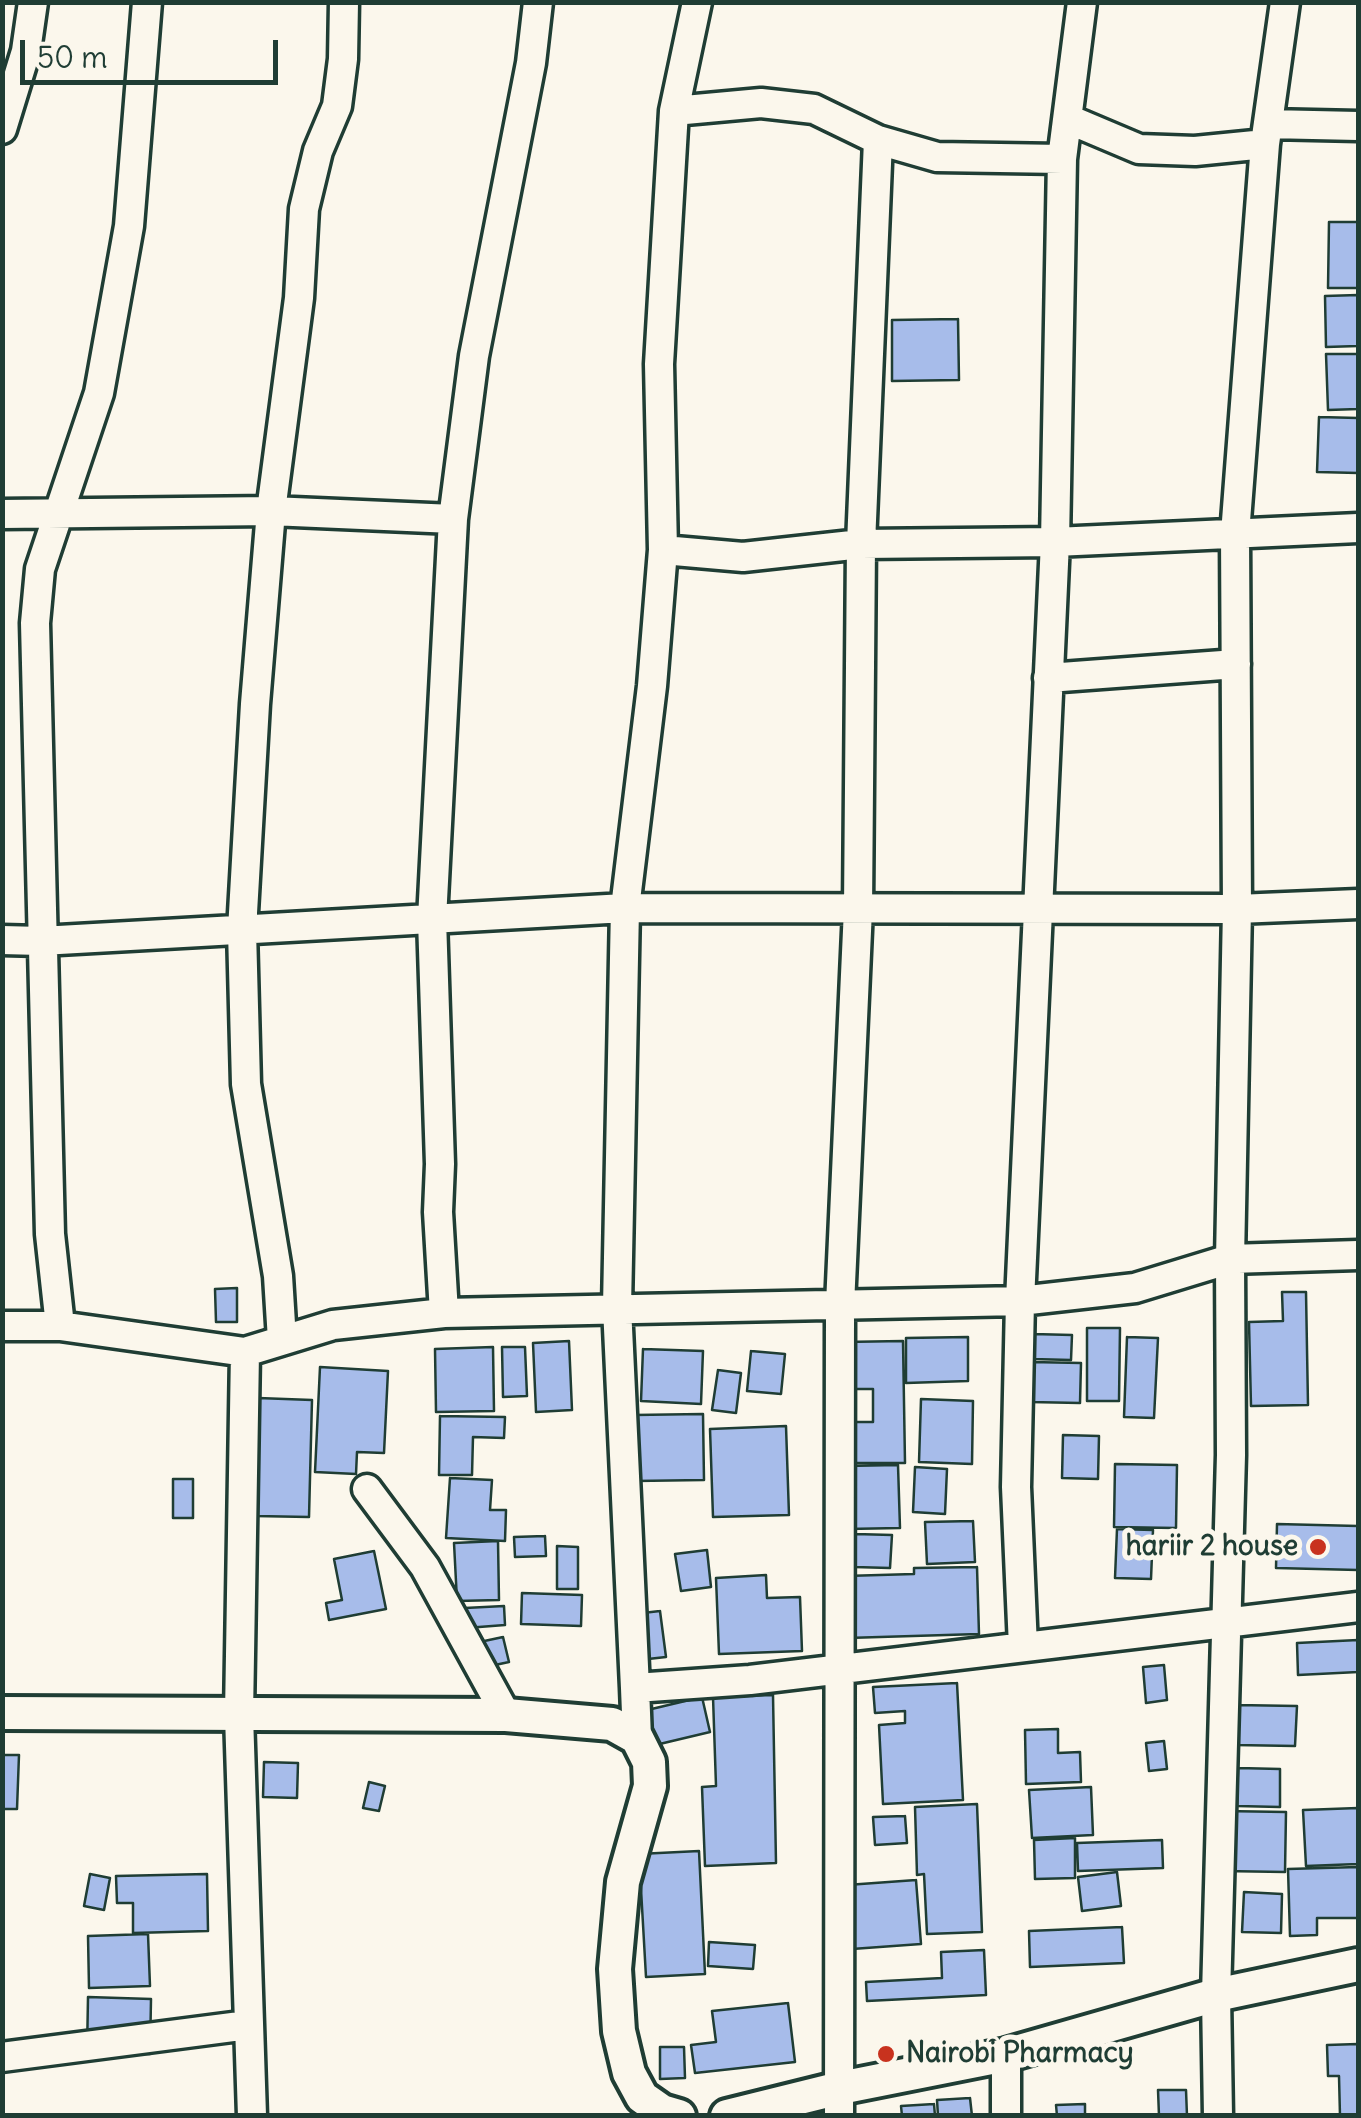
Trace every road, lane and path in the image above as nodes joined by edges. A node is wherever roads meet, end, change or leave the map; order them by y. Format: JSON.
{"nodes":[{"id":1,"x":34,"y":2,"type":"edge"},
{"id":2,"x":147,"y":2,"type":"edge"},
{"id":3,"x":344,"y":2,"type":"edge"},
{"id":4,"x":538,"y":2,"type":"edge"},
{"id":5,"x":697,"y":2,"type":"edge"},
{"id":6,"x":1082,"y":2,"type":"edge"},
{"id":7,"x":1285,"y":2,"type":"edge"},
{"id":8,"x":674,"y":111,"type":"junction"},
{"id":9,"x":1068,"y":119,"type":"junction"},
{"id":10,"x":1358,"y":126,"type":"edge"},
{"id":11,"x":2,"y":129,"type":"edge"},
{"id":12,"x":1267,"y":134,"type":"junction"},
{"id":13,"x":878,"y":140,"type":"junction"},
{"id":14,"x":1062,"y":159,"type":"junction"},
{"id":15,"x":271,"y":512,"type":"junction"},
{"id":16,"x":2,"y":514,"type":"edge"},
{"id":17,"x":55,"y":516,"type":"junction"},
{"id":18,"x":453,"y":519,"type":"junction"},
{"id":19,"x":1358,"y":528,"type":"edge"},
{"id":20,"x":1235,"y":534,"type":"junction"},
{"id":21,"x":1055,"y":542,"type":"junction"},
{"id":22,"x":861,"y":544,"type":"junction"},
{"id":23,"x":663,"y":550,"type":"junction"},
{"id":24,"x":1236,"y":664,"type":"junction"},
{"id":25,"x":1048,"y":678,"type":"junction"},
{"id":26,"x":1358,"y":904,"type":"edge"},
{"id":27,"x":625,"y":908,"type":"junction"},
{"id":28,"x":858,"y":909,"type":"junction"},
{"id":29,"x":1037,"y":909,"type":"junction"},
{"id":30,"x":1237,"y":909,"type":"junction"},
{"id":31,"x":432,"y":919,"type":"junction"},
{"id":32,"x":242,"y":930,"type":"junction"},
{"id":33,"x":2,"y":940,"type":"edge"},
{"id":34,"x":42,"y":941,"type":"junction"},
{"id":35,"x":1358,"y":1256,"type":"edge"},
{"id":36,"x":1230,"y":1259,"type":"junction"},
{"id":37,"x":1020,"y":1301,"type":"junction"},
{"id":38,"x":840,"y":1305,"type":"junction"},
{"id":39,"x":618,"y":1307,"type":"junction"},
{"id":40,"x":444,"y":1313,"type":"junction"},
{"id":41,"x":2,"y":1326,"type":"edge"},
{"id":42,"x":60,"y":1326,"type":"junction"},
{"id":43,"x":282,"y":1340,"type":"junction"},
{"id":44,"x":245,"y":1352,"type":"junction"},
{"id":45,"x":368,"y":1490,"type":"dead end"},
{"id":46,"x":1358,"y":1608,"type":"edge"},
{"id":47,"x":1226,"y":1625,"type":"junction"},
{"id":48,"x":1023,"y":1647,"type":"junction"},
{"id":49,"x":838,"y":1667,"type":"junction"},
{"id":50,"x":635,"y":1688,"type":"junction"},
{"id":51,"x":2,"y":1713,"type":"edge"},
{"id":52,"x":239,"y":1715,"type":"junction"},
{"id":53,"x":506,"y":1715,"type":"junction"},
{"id":54,"x":637,"y":1738,"type":"junction"},
{"id":55,"x":1358,"y":1966,"type":"edge"},
{"id":56,"x":1216,"y":1995,"type":"junction"},
{"id":57,"x":248,"y":2025,"type":"junction"},
{"id":58,"x":1006,"y":2055,"type":"junction"},
{"id":59,"x":2,"y":2058,"type":"edge"},
{"id":60,"x":839,"y":2102,"type":"edge"},
{"id":61,"x":642,"y":2106,"type":"edge"},
{"id":62,"x":252,"y":2116,"type":"edge"},
{"id":63,"x":679,"y":2116,"type":"edge"},
{"id":64,"x":727,"y":2116,"type":"edge"},
{"id":65,"x":1006,"y":2116,"type":"edge"},
{"id":66,"x":1218,"y":2116,"type":"edge"}],
"edges":[{"from":1,"to":11,"type":"street"},
{"from":2,"to":17,"type":"street"},
{"from":3,"to":15,"type":"street"},
{"from":4,"to":18,"type":"street"},
{"from":5,"to":8,"type":"street"},
{"from":6,"to":9,"type":"street"},
{"from":7,"to":12,"type":"street"},
{"from":8,"to":13,"type":"street"},
{"from":8,"to":23,"type":"street"},
{"from":9,"to":12,"type":"street"},
{"from":9,"to":14,"type":"street"},
{"from":10,"to":12,"type":"street"},
{"from":12,"to":20,"type":"street"},
{"from":13,"to":14,"type":"street"},
{"from":13,"to":22,"type":"street"},
{"from":14,"to":21,"type":"street"},
{"from":15,"to":17,"type":"street"},
{"from":15,"to":18,"type":"street"},
{"from":15,"to":32,"type":"street"},
{"from":16,"to":17,"type":"street"},
{"from":17,"to":34,"type":"street"},
{"from":18,"to":31,"type":"street"},
{"from":19,"to":20,"type":"street"},
{"from":20,"to":21,"type":"street"},
{"from":20,"to":24,"type":"street"},
{"from":21,"to":22,"type":"street"},
{"from":21,"to":25,"type":"street"},
{"from":22,"to":23,"type":"street"},
{"from":22,"to":28,"type":"street"},
{"from":23,"to":27,"type":"street"},
{"from":24,"to":25,"type":"street"},
{"from":24,"to":30,"type":"street"},
{"from":25,"to":29,"type":"street"},
{"from":26,"to":30,"type":"street"},
{"from":27,"to":28,"type":"street"},
{"from":27,"to":31,"type":"street"},
{"from":27,"to":39,"type":"street"},
{"from":28,"to":29,"type":"street"},
{"from":28,"to":38,"type":"street"},
{"from":29,"to":30,"type":"street"},
{"from":29,"to":37,"type":"street"},
{"from":30,"to":36,"type":"street"},
{"from":31,"to":32,"type":"street"},
{"from":31,"to":40,"type":"street"},
{"from":32,"to":34,"type":"street"},
{"from":32,"to":43,"type":"street"},
{"from":33,"to":34,"type":"street"},
{"from":34,"to":42,"type":"street"},
{"from":35,"to":36,"type":"street"},
{"from":36,"to":37,"type":"street"},
{"from":36,"to":47,"type":"street"},
{"from":37,"to":38,"type":"street"},
{"from":37,"to":48,"type":"street"},
{"from":38,"to":39,"type":"street"},
{"from":38,"to":49,"type":"street"},
{"from":39,"to":40,"type":"street"},
{"from":39,"to":50,"type":"street"},
{"from":40,"to":43,"type":"street"},
{"from":41,"to":42,"type":"street"},
{"from":42,"to":44,"type":"street"},
{"from":43,"to":44,"type":"street"},
{"from":44,"to":52,"type":"street"},
{"from":45,"to":53,"type":"street"},
{"from":46,"to":47,"type":"street"},
{"from":47,"to":48,"type":"street"},
{"from":47,"to":56,"type":"street"},
{"from":48,"to":49,"type":"street"},
{"from":49,"to":50,"type":"street"},
{"from":49,"to":60,"type":"street"},
{"from":50,"to":54,"type":"street"},
{"from":51,"to":52,"type":"street"},
{"from":52,"to":53,"type":"street"},
{"from":52,"to":57,"type":"street"},
{"from":53,"to":54,"type":"street"},
{"from":54,"to":61,"type":"street"},
{"from":55,"to":56,"type":"street"},
{"from":56,"to":58,"type":"street"},
{"from":56,"to":66,"type":"street"},
{"from":57,"to":59,"type":"street"},
{"from":57,"to":62,"type":"street"},
{"from":58,"to":60,"type":"street"},
{"from":58,"to":65,"type":"street"},
{"from":60,"to":64,"type":"street"},
{"from":61,"to":63,"type":"street"}]}
